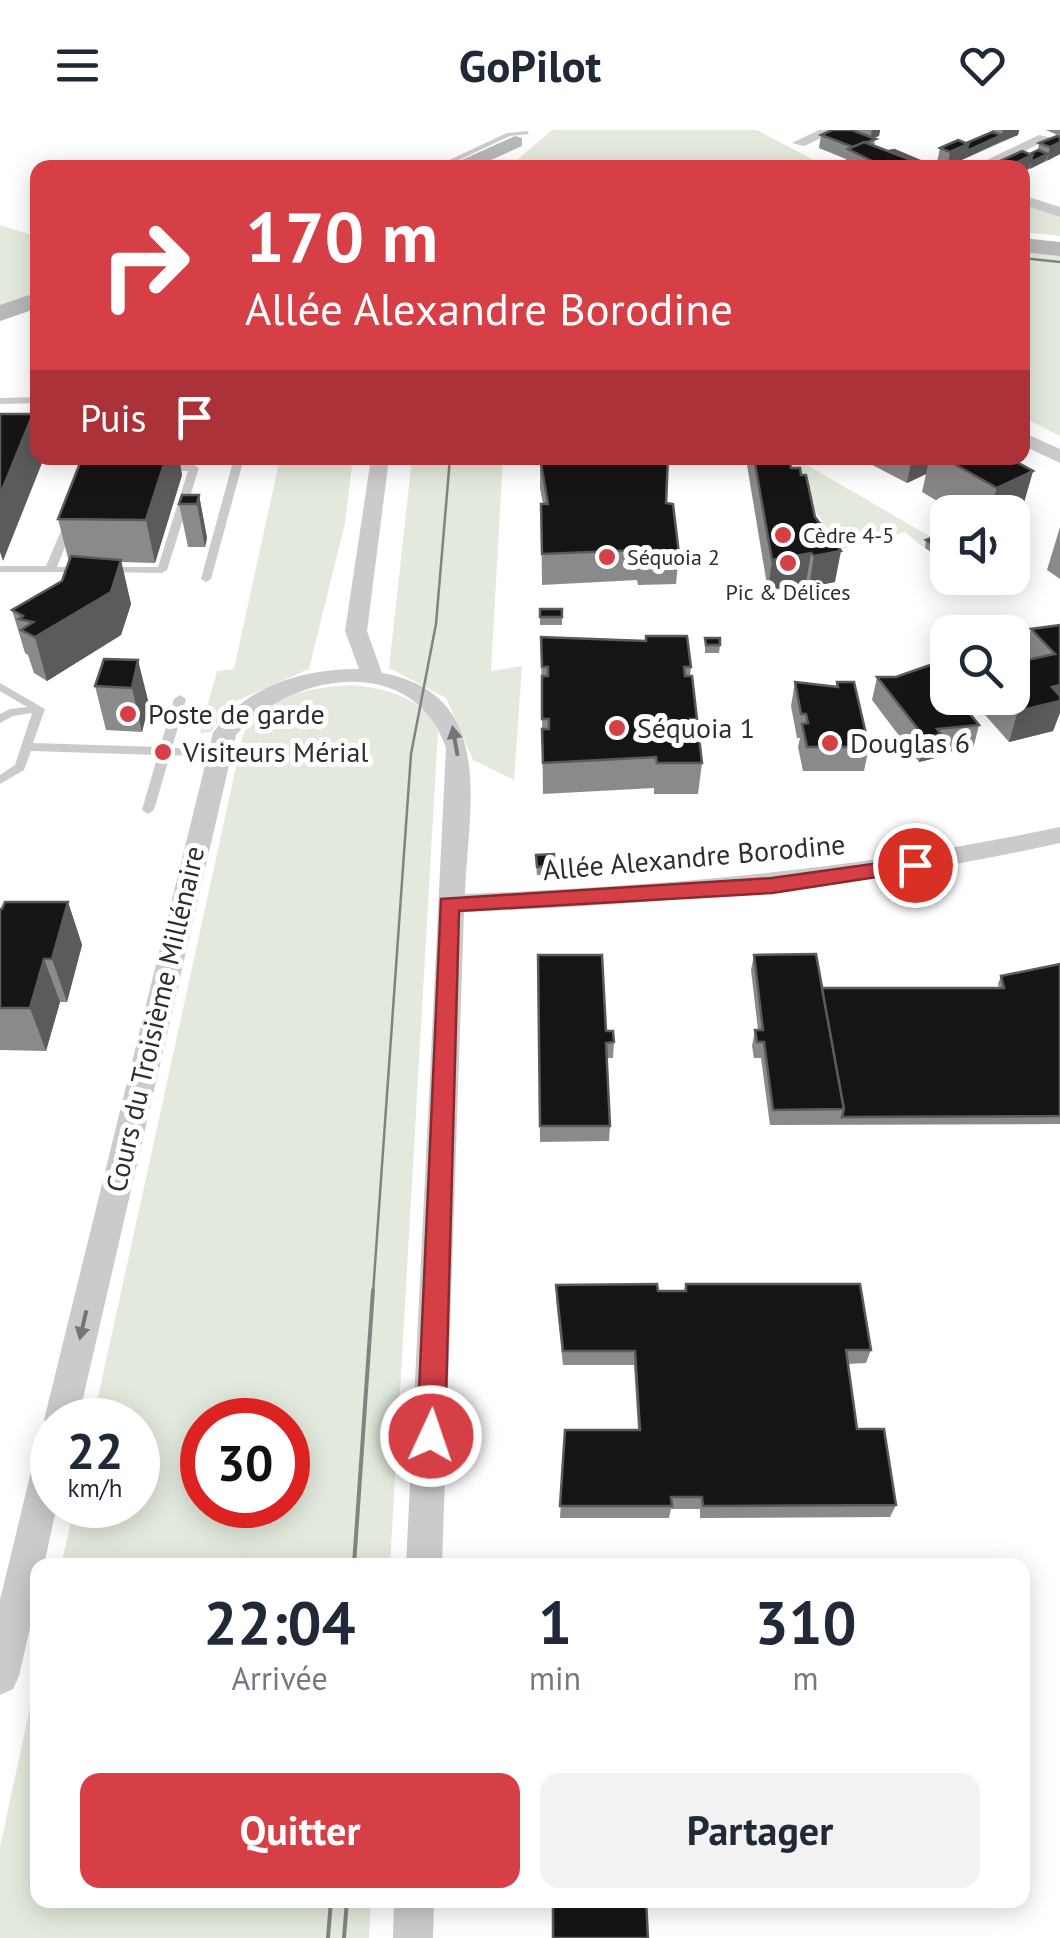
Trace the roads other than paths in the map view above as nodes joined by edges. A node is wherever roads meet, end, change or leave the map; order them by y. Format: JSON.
{"nodes":[{"id":1,"x":831,"y":130,"type":"edge"},
{"id":2,"x":1024,"y":130,"type":"edge"},
{"id":3,"x":524,"y":135,"type":"edge"},
{"id":4,"x":1044,"y":138,"type":"junction"},
{"id":5,"x":799,"y":143,"type":"dead end"},
{"id":6,"x":1060,"y":144,"type":"edge"},
{"id":7,"x":453,"y":160,"type":"edge"},
{"id":8,"x":471,"y":160,"type":"edge"},
{"id":9,"x":495,"y":160,"type":"edge"},
{"id":10,"x":995,"y":160,"type":"edge"},
{"id":11,"x":1030,"y":201,"type":"edge"},
{"id":12,"x":1060,"y":212,"type":"edge"},
{"id":13,"x":1030,"y":246,"type":"edge"},
{"id":14,"x":1060,"y":249,"type":"edge"},
{"id":15,"x":30,"y":302,"type":"edge"},
{"id":16,"x":0,"y":314,"type":"edge"},
{"id":17,"x":30,"y":400,"type":"edge"},
{"id":18,"x":0,"y":401,"type":"edge"},
{"id":19,"x":1030,"y":441,"type":"edge"},
{"id":20,"x":1060,"y":457,"type":"edge"},
{"id":21,"x":237,"y":465,"type":"edge"},
{"id":22,"x":379,"y":465,"type":"edge"},
{"id":23,"x":143,"y":468,"type":"edge"},
{"id":24,"x":73,"y":516,"type":"edge"},
{"id":25,"x":0,"y":569,"type":"edge"},
{"id":26,"x":50,"y":570,"type":"junction"},
{"id":27,"x":206,"y":579,"type":"dead end"},
{"id":28,"x":356,"y":631,"type":"junction"},
{"id":29,"x":324,"y":677,"type":"junction"},
{"id":30,"x":373,"y":678,"type":"junction"},
{"id":31,"x":0,"y":686,"type":"edge"},
{"id":32,"x":180,"y":699,"type":"dead end"},
{"id":33,"x":38,"y":710,"type":"junction"},
{"id":34,"x":0,"y":719,"type":"edge"},
{"id":35,"x":26,"y":748,"type":"junction"},
{"id":36,"x":165,"y":751,"type":"junction"},
{"id":37,"x":219,"y":753,"type":"junction"},
{"id":38,"x":0,"y":780,"type":"edge"},
{"id":39,"x":148,"y":810,"type":"dead end"},
{"id":40,"x":1060,"y":834,"type":"edge"},
{"id":41,"x":449,"y":904,"type":"junction"},
{"id":42,"x":66,"y":1398,"type":"edge"},
{"id":43,"x":35,"y":1528,"type":"edge"},
{"id":44,"x":424,"y":1558,"type":"edge"},
{"id":45,"x":0,"y":1676,"type":"edge"},
{"id":46,"x":414,"y":1908,"type":"edge"},
{"id":47,"x":413,"y":1938,"type":"edge"}],
"edges":[{"from":1,"to":5,"type":"street"},
{"from":2,"to":4,"type":"street"},
{"from":3,"to":7,"type":"lane"},
{"from":3,"to":8,"type":"street"},
{"from":3,"to":9,"type":"street"},
{"from":4,"to":6,"type":"street"},
{"from":4,"to":10,"type":"street"},
{"from":11,"to":12,"type":"street"},
{"from":13,"to":14,"type":"street"},
{"from":15,"to":16,"type":"street"},
{"from":17,"to":18,"type":"lane"},
{"from":19,"to":20,"type":"street"},
{"from":21,"to":27,"type":"lane"},
{"from":22,"to":28,"type":"street"},
{"from":23,"to":26,"type":"lane"},
{"from":24,"to":26,"type":"lane"},
{"from":25,"to":26,"type":"lane"},
{"from":28,"to":29,"type":"street"},
{"from":28,"to":30,"type":"street"},
{"from":29,"to":30,"type":"street","name":"Cours du Troisième Millénaire"},
{"from":29,"to":37,"type":"street","name":"Cours du Troisième Millénaire"},
{"from":41,"to":30,"type":"street","name":"Cours du Troisième Millénaire","one_way":true},
{"from":31,"to":33,"type":"lane"},
{"from":32,"to":36,"type":"lane"},
{"from":33,"to":34,"type":"lane"},
{"from":33,"to":35,"type":"lane"},
{"from":35,"to":36,"type":"lane"},
{"from":35,"to":38,"type":"lane"},
{"from":36,"to":37,"type":"lane"},
{"from":36,"to":39,"type":"lane"},
{"from":37,"to":42,"type":"street","name":"Cours du Troisième Millénaire","one_way":true},
{"from":40,"to":41,"type":"street","name":"Allée Alexandre Borodine"},
{"from":41,"to":44,"type":"street","name":"Cours du Troisième Millénaire"},
{"from":43,"to":45,"type":"street"},
{"from":46,"to":47,"type":"street"}]}
